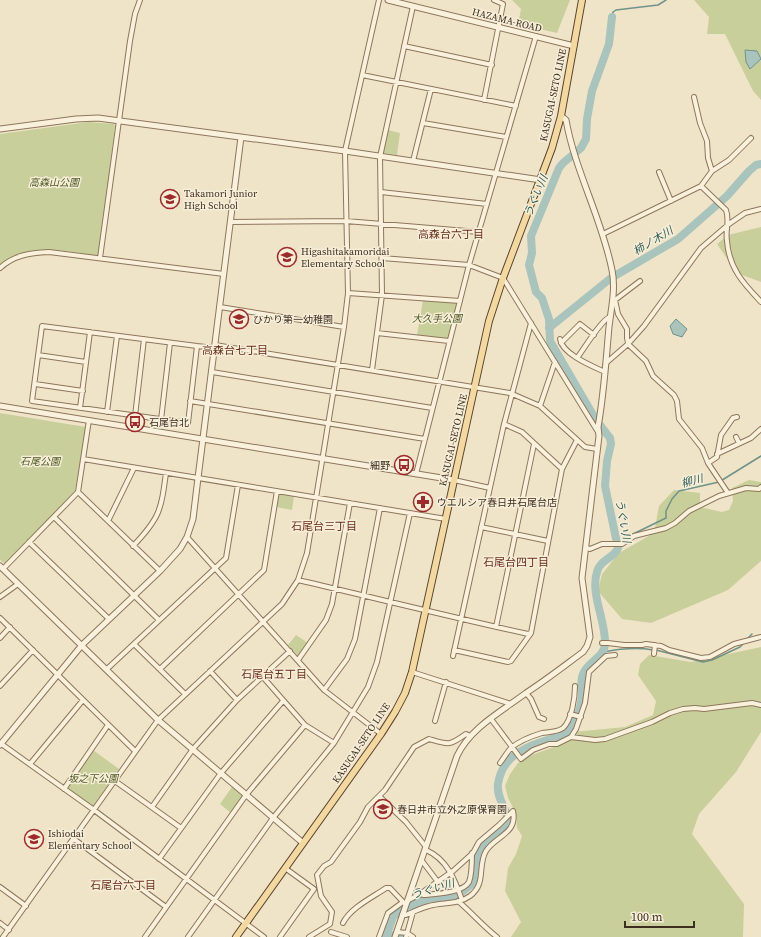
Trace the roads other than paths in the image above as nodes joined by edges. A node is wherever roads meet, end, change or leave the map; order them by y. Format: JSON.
{"nodes":[{"id":1,"x":140,"y":0,"type":"edge"},
{"id":2,"x":379,"y":0,"type":"edge"},
{"id":3,"x":388,"y":0,"type":"edge"},
{"id":4,"x":494,"y":0,"type":"edge"},
{"id":5,"x":582,"y":0,"type":"edge"},
{"id":6,"x":413,"y":6,"type":"junction"},
{"id":7,"x":499,"y":27,"type":"junction"},
{"id":8,"x":536,"y":36,"type":"junction"},
{"id":9,"x":404,"y":46,"type":"junction"},
{"id":10,"x":574,"y":46,"type":"junction"},
{"id":11,"x":492,"y":65,"type":"junction"},
{"id":12,"x":362,"y":75,"type":"junction"},
{"id":13,"x":397,"y":82,"type":"junction"},
{"id":14,"x":431,"y":89,"type":"junction"},
{"id":15,"x":694,"y":97,"type":"dead end"},
{"id":16,"x":484,"y":100,"type":"junction"},
{"id":17,"x":516,"y":106,"type":"junction"},
{"id":18,"x":561,"y":116,"type":"junction"},
{"id":19,"x":118,"y":120,"type":"junction"},
{"id":20,"x":423,"y":123,"type":"junction"},
{"id":21,"x":0,"y":129,"type":"edge"},
{"id":22,"x":241,"y":137,"type":"junction"},
{"id":23,"x":506,"y":137,"type":"junction"},
{"id":24,"x":751,"y":138,"type":"dead end"},
{"id":25,"x":345,"y":151,"type":"junction"},
{"id":26,"x":380,"y":157,"type":"junction"},
{"id":27,"x":413,"y":162,"type":"junction"},
{"id":28,"x":712,"y":171,"type":"junction"},
{"id":29,"x":659,"y":172,"type":"dead end"},
{"id":30,"x":496,"y":174,"type":"junction"},
{"id":31,"x":541,"y":180,"type":"junction"},
{"id":32,"x":701,"y":186,"type":"junction"},
{"id":33,"x":381,"y":192,"type":"junction"},
{"id":34,"x":671,"y":201,"type":"junction"},
{"id":35,"x":487,"y":204,"type":"junction"},
{"id":36,"x":761,"y":209,"type":"edge"},
{"id":37,"x":346,"y":221,"type":"junction"},
{"id":38,"x":230,"y":222,"type":"junction"},
{"id":39,"x":381,"y":224,"type":"junction"},
{"id":40,"x":729,"y":224,"type":"junction"},
{"id":41,"x":479,"y":232,"type":"junction"},
{"id":42,"x":603,"y":234,"type":"junction"},
{"id":43,"x":100,"y":258,"type":"junction"},
{"id":44,"x":382,"y":258,"type":"junction"},
{"id":45,"x":469,"y":265,"type":"junction"},
{"id":46,"x":0,"y":268,"type":"edge"},
{"id":47,"x":224,"y":274,"type":"junction"},
{"id":48,"x":503,"y":278,"type":"junction"},
{"id":49,"x":640,"y":281,"type":"dead end"},
{"id":50,"x":348,"y":293,"type":"junction"},
{"id":51,"x":382,"y":295,"type":"junction"},
{"id":52,"x":614,"y":300,"type":"junction"},
{"id":53,"x":460,"y":301,"type":"junction"},
{"id":54,"x":761,"y":302,"type":"edge"},
{"id":55,"x":220,"y":307,"type":"junction"},
{"id":56,"x":610,"y":317,"type":"junction"},
{"id":57,"x":531,"y":323,"type":"junction"},
{"id":58,"x":344,"y":327,"type":"junction"},
{"id":59,"x":90,"y":332,"type":"junction"},
{"id":60,"x":377,"y":333,"type":"junction"},
{"id":61,"x":594,"y":335,"type":"junction"},
{"id":62,"x":117,"y":336,"type":"junction"},
{"id":63,"x":144,"y":339,"type":"junction"},
{"id":64,"x":449,"y":341,"type":"junction"},
{"id":65,"x":170,"y":343,"type":"junction"},
{"id":66,"x":628,"y":343,"type":"junction"},
{"id":67,"x":197,"y":346,"type":"junction"},
{"id":68,"x":215,"y":346,"type":"junction"},
{"id":69,"x":38,"y":355,"type":"junction"},
{"id":70,"x":578,"y":358,"type":"junction"},
{"id":71,"x":86,"y":362,"type":"junction"},
{"id":72,"x":555,"y":362,"type":"junction"},
{"id":73,"x":606,"y":363,"type":"junction"},
{"id":74,"x":338,"y":365,"type":"junction"},
{"id":75,"x":372,"y":370,"type":"junction"},
{"id":76,"x":212,"y":372,"type":"junction"},
{"id":77,"x":605,"y":372,"type":"junction"},
{"id":78,"x":440,"y":381,"type":"junction"},
{"id":79,"x":34,"y":384,"type":"junction"},
{"id":80,"x":475,"y":387,"type":"junction"},
{"id":81,"x":83,"y":391,"type":"junction"},
{"id":82,"x":334,"y":392,"type":"junction"},
{"id":83,"x":512,"y":394,"type":"junction"},
{"id":84,"x":190,"y":401,"type":"junction"},
{"id":85,"x":208,"y":404,"type":"junction"},
{"id":86,"x":0,"y":406,"type":"edge"},
{"id":87,"x":540,"y":406,"type":"junction"},
{"id":88,"x":80,"y":408,"type":"junction"},
{"id":89,"x":432,"y":408,"type":"junction"},
{"id":90,"x":107,"y":412,"type":"junction"},
{"id":91,"x":135,"y":416,"type":"junction"},
{"id":92,"x":737,"y":417,"type":"dead end"},
{"id":93,"x":90,"y":420,"type":"junction"},
{"id":94,"x":161,"y":420,"type":"junction"},
{"id":95,"x":329,"y":424,"type":"junction"},
{"id":96,"x":504,"y":424,"type":"junction"},
{"id":97,"x":598,"y":427,"type":"junction"},
{"id":98,"x":761,"y":429,"type":"edge"},
{"id":99,"x":736,"y":437,"type":"dead end"},
{"id":100,"x":424,"y":439,"type":"junction"},
{"id":101,"x":203,"y":440,"type":"junction"},
{"id":102,"x":577,"y":440,"type":"junction"},
{"id":103,"x":739,"y":443,"type":"junction"},
{"id":104,"x":534,"y":444,"type":"junction"},
{"id":105,"x":596,"y":449,"type":"junction"},
{"id":106,"x":718,"y":454,"type":"junction"},
{"id":107,"x":83,"y":459,"type":"junction"},
{"id":108,"x":323,"y":459,"type":"junction"},
{"id":109,"x":708,"y":463,"type":"junction"},
{"id":110,"x":134,"y":468,"type":"junction"},
{"id":111,"x":562,"y":469,"type":"junction"},
{"id":112,"x":166,"y":473,"type":"junction"},
{"id":113,"x":416,"y":474,"type":"junction"},
{"id":114,"x":198,"y":478,"type":"junction"},
{"id":115,"x":454,"y":480,"type":"junction"},
{"id":116,"x":238,"y":485,"type":"junction"},
{"id":117,"x":490,"y":488,"type":"junction"},
{"id":118,"x":760,"y":488,"type":"edge"},
{"id":119,"x":277,"y":491,"type":"junction"},
{"id":120,"x":78,"y":492,"type":"junction"},
{"id":121,"x":728,"y":493,"type":"junction"},
{"id":122,"x":316,"y":498,"type":"junction"},
{"id":123,"x":350,"y":503,"type":"junction"},
{"id":124,"x":380,"y":508,"type":"junction"},
{"id":125,"x":410,"y":513,"type":"junction"},
{"id":126,"x":54,"y":518,"type":"junction"},
{"id":127,"x":446,"y":519,"type":"junction"},
{"id":128,"x":108,"y":521,"type":"junction"},
{"id":129,"x":482,"y":526,"type":"junction"},
{"id":130,"x":515,"y":534,"type":"junction"},
{"id":131,"x":187,"y":537,"type":"junction"},
{"id":132,"x":548,"y":541,"type":"junction"},
{"id":133,"x":29,"y":542,"type":"junction"},
{"id":134,"x":133,"y":546,"type":"junction"},
{"id":135,"x":586,"y":548,"type":"junction"},
{"id":136,"x":2,"y":567,"type":"edge"},
{"id":137,"x":214,"y":568,"type":"junction"},
{"id":138,"x":160,"y":571,"type":"junction"},
{"id":139,"x":298,"y":580,"type":"junction"},
{"id":140,"x":18,"y":584,"type":"junction"},
{"id":141,"x":336,"y":589,"type":"junction"},
{"id":142,"x":134,"y":595,"type":"junction"},
{"id":143,"x":238,"y":595,"type":"junction"},
{"id":144,"x":363,"y":595,"type":"junction"},
{"id":145,"x":0,"y":597,"type":"edge"},
{"id":146,"x":391,"y":601,"type":"junction"},
{"id":147,"x":426,"y":610,"type":"junction"},
{"id":148,"x":0,"y":618,"type":"edge"},
{"id":149,"x":108,"y":619,"type":"junction"},
{"id":150,"x":461,"y":619,"type":"junction"},
{"id":151,"x":159,"y":620,"type":"junction"},
{"id":152,"x":263,"y":622,"type":"junction"},
{"id":153,"x":10,"y":627,"type":"junction"},
{"id":154,"x":496,"y":627,"type":"junction"},
{"id":155,"x":531,"y":633,"type":"junction"},
{"id":156,"x":761,"y":637,"type":"edge"},
{"id":157,"x":0,"y":638,"type":"edge"},
{"id":158,"x":602,"y":643,"type":"dead end"},
{"id":159,"x":134,"y":644,"type":"junction"},
{"id":160,"x":82,"y":645,"type":"junction"},
{"id":161,"x":655,"y":645,"type":"junction"},
{"id":162,"x":33,"y":650,"type":"junction"},
{"id":163,"x":454,"y":650,"type":"junction"},
{"id":164,"x":290,"y":651,"type":"junction"},
{"id":165,"x":654,"y":654,"type":"dead end"},
{"id":166,"x":615,"y":655,"type":"dead end"},
{"id":167,"x":453,"y":656,"type":"dead end"},
{"id":168,"x":298,"y":660,"type":"junction"},
{"id":169,"x":107,"y":669,"type":"junction"},
{"id":170,"x":160,"y":669,"type":"junction"},
{"id":171,"x":210,"y":671,"type":"junction"},
{"id":172,"x":412,"y":672,"type":"junction"},
{"id":173,"x":57,"y":674,"type":"junction"},
{"id":174,"x":262,"y":676,"type":"junction"},
{"id":175,"x":446,"y":682,"type":"junction"},
{"id":176,"x":0,"y":686,"type":"edge"},
{"id":177,"x":575,"y":686,"type":"dead end"},
{"id":178,"x":324,"y":690,"type":"junction"},
{"id":179,"x":185,"y":694,"type":"junction"},
{"id":180,"x":526,"y":694,"type":"junction"},
{"id":181,"x":83,"y":700,"type":"junction"},
{"id":182,"x":237,"y":700,"type":"junction"},
{"id":183,"x":283,"y":701,"type":"junction"},
{"id":184,"x":511,"y":704,"type":"junction"},
{"id":185,"x":761,"y":705,"type":"edge"},
{"id":186,"x":353,"y":713,"type":"junction"},
{"id":187,"x":570,"y":714,"type":"junction"},
{"id":188,"x":581,"y":717,"type":"junction"},
{"id":189,"x":491,"y":719,"type":"junction"},
{"id":190,"x":544,"y":719,"type":"dead end"},
{"id":191,"x":158,"y":720,"type":"junction"},
{"id":192,"x":435,"y":721,"type":"dead end"},
{"id":193,"x":108,"y":725,"type":"junction"},
{"id":194,"x":304,"y":725,"type":"junction"},
{"id":195,"x":381,"y":734,"type":"junction"},
{"id":196,"x":470,"y":736,"type":"junction"},
{"id":197,"x":571,"y":737,"type":"junction"},
{"id":198,"x":0,"y":744,"type":"edge"},
{"id":199,"x":334,"y":744,"type":"junction"},
{"id":200,"x":193,"y":749,"type":"junction"},
{"id":201,"x":512,"y":749,"type":"junction"},
{"id":202,"x":135,"y":751,"type":"junction"},
{"id":203,"x":500,"y":763,"type":"dead end"},
{"id":204,"x":30,"y":764,"type":"junction"},
{"id":205,"x":221,"y":773,"type":"junction"},
{"id":206,"x":115,"y":781,"type":"junction"},
{"id":207,"x":64,"y":789,"type":"junction"},
{"id":208,"x":246,"y":795,"type":"junction"},
{"id":209,"x":379,"y":796,"type":"junction"},
{"id":210,"x":152,"y":807,"type":"junction"},
{"id":211,"x":94,"y":810,"type":"junction"},
{"id":212,"x":273,"y":818,"type":"junction"},
{"id":213,"x":181,"y":828,"type":"junction"},
{"id":214,"x":74,"y":839,"type":"junction"},
{"id":215,"x":303,"y":843,"type":"junction"},
{"id":216,"x":426,"y":849,"type":"junction"},
{"id":217,"x":472,"y":853,"type":"junction"},
{"id":218,"x":160,"y":859,"type":"junction"},
{"id":219,"x":422,"y":861,"type":"junction"},
{"id":220,"x":286,"y":868,"type":"junction"},
{"id":221,"x":451,"y":873,"type":"junction"},
{"id":222,"x":186,"y":879,"type":"junction"},
{"id":223,"x":438,"y":882,"type":"junction"},
{"id":224,"x":0,"y":887,"type":"edge"},
{"id":225,"x":458,"y":888,"type":"junction"},
{"id":226,"x":420,"y":894,"type":"junction"},
{"id":227,"x":214,"y":900,"type":"junction"},
{"id":228,"x":460,"y":901,"type":"junction"},
{"id":229,"x":405,"y":903,"type":"junction"},
{"id":230,"x":26,"y":906,"type":"junction"},
{"id":231,"x":166,"y":907,"type":"junction"},
{"id":232,"x":413,"y":912,"type":"junction"},
{"id":233,"x":403,"y":915,"type":"junction"},
{"id":234,"x":0,"y":923,"type":"edge"},
{"id":235,"x":245,"y":923,"type":"junction"},
{"id":236,"x":343,"y":923,"type":"dead end"},
{"id":237,"x":9,"y":930,"type":"junction"},
{"id":238,"x":330,"y":932,"type":"dead end"},
{"id":239,"x":396,"y":934,"type":"edge"},
{"id":240,"x":406,"y":935,"type":"edge"},
{"id":241,"x":3,"y":937,"type":"edge"},
{"id":242,"x":145,"y":937,"type":"edge"},
{"id":243,"x":188,"y":937,"type":"edge"},
{"id":244,"x":236,"y":937,"type":"edge"},
{"id":245,"x":264,"y":937,"type":"edge"},
{"id":246,"x":280,"y":937,"type":"edge"},
{"id":247,"x":309,"y":937,"type":"edge"},
{"id":248,"x":347,"y":937,"type":"edge"},
{"id":249,"x":380,"y":937,"type":"edge"},
{"id":250,"x":413,"y":937,"type":"edge"},
{"id":251,"x":497,"y":937,"type":"edge"}],
"edges":[{"from":1,"to":19,"type":"street"},
{"from":2,"to":12,"type":"street"},
{"from":3,"to":6,"type":"street","name":"HAZAMA-ROAD"},
{"from":4,"to":7,"type":"street"},
{"from":5,"to":10,"type":"main road","name":"KASUGAI-SETO LINE"},
{"from":6,"to":7,"type":"street","name":"HAZAMA-ROAD"},
{"from":6,"to":9,"type":"street"},
{"from":7,"to":8,"type":"street","name":"HAZAMA-ROAD"},
{"from":7,"to":11,"type":"street"},
{"from":8,"to":10,"type":"street","name":"HAZAMA-ROAD"},
{"from":8,"to":17,"type":"street"},
{"from":9,"to":11,"type":"street"},
{"from":9,"to":13,"type":"street"},
{"from":10,"to":18,"type":"main road","name":"KASUGAI-SETO LINE"},
{"from":11,"to":16,"type":"street"},
{"from":12,"to":13,"type":"street"},
{"from":12,"to":25,"type":"street"},
{"from":13,"to":14,"type":"street"},
{"from":13,"to":26,"type":"street"},
{"from":14,"to":16,"type":"street"},
{"from":14,"to":20,"type":"street"},
{"from":15,"to":28,"type":"street"},
{"from":16,"to":17,"type":"street"},
{"from":17,"to":23,"type":"street"},
{"from":18,"to":31,"type":"main road","name":"KASUGAI-SETO LINE"},
{"from":18,"to":42,"type":"street"},
{"from":19,"to":21,"type":"street"},
{"from":19,"to":22,"type":"street"},
{"from":19,"to":43,"type":"street"},
{"from":20,"to":23,"type":"street"},
{"from":20,"to":27,"type":"street"},
{"from":22,"to":25,"type":"street"},
{"from":22,"to":38,"type":"street"},
{"from":23,"to":30,"type":"street"},
{"from":24,"to":28,"type":"street"},
{"from":25,"to":26,"type":"street"},
{"from":25,"to":37,"type":"street"},
{"from":26,"to":27,"type":"street"},
{"from":26,"to":33,"type":"street"},
{"from":27,"to":30,"type":"street"},
{"from":28,"to":32,"type":"street"},
{"from":29,"to":34,"type":"street"},
{"from":30,"to":31,"type":"street"},
{"from":30,"to":35,"type":"street"},
{"from":31,"to":48,"type":"main road","name":"KASUGAI-SETO LINE"},
{"from":32,"to":34,"type":"street"},
{"from":32,"to":40,"type":"street"},
{"from":33,"to":35,"type":"street"},
{"from":33,"to":39,"type":"street"},
{"from":34,"to":42,"type":"street"},
{"from":35,"to":41,"type":"street"},
{"from":36,"to":40,"type":"street"},
{"from":37,"to":38,"type":"street"},
{"from":37,"to":39,"type":"street"},
{"from":37,"to":50,"type":"street"},
{"from":38,"to":47,"type":"street"},
{"from":39,"to":41,"type":"street"},
{"from":39,"to":44,"type":"street"},
{"from":40,"to":54,"type":"street"},
{"from":40,"to":66,"type":"street"},
{"from":41,"to":45,"type":"street"},
{"from":42,"to":52,"type":"street"},
{"from":43,"to":46,"type":"street"},
{"from":43,"to":47,"type":"street"},
{"from":44,"to":45,"type":"street"},
{"from":44,"to":51,"type":"street"},
{"from":45,"to":48,"type":"street"},
{"from":45,"to":53,"type":"street"},
{"from":47,"to":55,"type":"street"},
{"from":48,"to":57,"type":"street"},
{"from":48,"to":80,"type":"main road","name":"KASUGAI-SETO LINE"},
{"from":49,"to":52,"type":"street"},
{"from":50,"to":51,"type":"street"},
{"from":50,"to":58,"type":"street"},
{"from":51,"to":53,"type":"street"},
{"from":51,"to":60,"type":"street"},
{"from":52,"to":56,"type":"street"},
{"from":52,"to":66,"type":"street"},
{"from":53,"to":64,"type":"street"},
{"from":55,"to":58,"type":"street"},
{"from":55,"to":68,"type":"street"},
{"from":56,"to":61,"type":"street"},
{"from":56,"to":73,"type":"street"},
{"from":57,"to":72,"type":"street"},
{"from":57,"to":83,"type":"street"},
{"from":58,"to":74,"type":"street"},
{"from":59,"to":62,"type":"street"},
{"from":59,"to":69,"type":"street"},
{"from":59,"to":71,"type":"street"},
{"from":60,"to":64,"type":"street"},
{"from":60,"to":75,"type":"street"},
{"from":61,"to":70,"type":"street"},
{"from":61,"to":70,"type":"street"},
{"from":62,"to":63,"type":"street"},
{"from":62,"to":90,"type":"street"},
{"from":63,"to":65,"type":"street"},
{"from":63,"to":91,"type":"street"},
{"from":64,"to":78,"type":"street"},
{"from":65,"to":67,"type":"street"},
{"from":65,"to":94,"type":"street"},
{"from":66,"to":73,"type":"street"},
{"from":66,"to":109,"type":"street"},
{"from":67,"to":68,"type":"street"},
{"from":67,"to":84,"type":"street"},
{"from":68,"to":74,"type":"street"},
{"from":68,"to":76,"type":"street"},
{"from":69,"to":71,"type":"street"},
{"from":69,"to":79,"type":"street"},
{"from":70,"to":77,"type":"street"},
{"from":71,"to":81,"type":"street"},
{"from":72,"to":87,"type":"street"},
{"from":72,"to":97,"type":"street"},
{"from":73,"to":77,"type":"street"},
{"from":74,"to":75,"type":"street"},
{"from":74,"to":82,"type":"street"},
{"from":75,"to":78,"type":"street"},
{"from":76,"to":82,"type":"street"},
{"from":76,"to":85,"type":"street"},
{"from":77,"to":97,"type":"street"},
{"from":78,"to":80,"type":"street"},
{"from":78,"to":89,"type":"street"},
{"from":79,"to":81,"type":"street"},
{"from":79,"to":88,"type":"street"},
{"from":80,"to":83,"type":"street"},
{"from":80,"to":115,"type":"main road","name":"KASUGAI-SETO LINE"},
{"from":81,"to":88,"type":"street"},
{"from":82,"to":89,"type":"street"},
{"from":82,"to":95,"type":"street"},
{"from":83,"to":87,"type":"street"},
{"from":83,"to":96,"type":"street"},
{"from":84,"to":85,"type":"street"},
{"from":84,"to":94,"type":"street"},
{"from":85,"to":95,"type":"street"},
{"from":85,"to":101,"type":"street"},
{"from":86,"to":93,"type":"street"},
{"from":87,"to":102,"type":"street"},
{"from":88,"to":90,"type":"street"},
{"from":89,"to":100,"type":"street"},
{"from":90,"to":91,"type":"street"},
{"from":91,"to":94,"type":"street"},
{"from":92,"to":106,"type":"street"},
{"from":93,"to":101,"type":"street"},
{"from":93,"to":107,"type":"street"},
{"from":95,"to":100,"type":"street"},
{"from":95,"to":108,"type":"street"},
{"from":96,"to":104,"type":"street"},
{"from":96,"to":117,"type":"street"},
{"from":97,"to":105,"type":"street"},
{"from":98,"to":103,"type":"street"},
{"from":99,"to":103,"type":"street"},
{"from":100,"to":113,"type":"street"},
{"from":101,"to":108,"type":"street"},
{"from":101,"to":114,"type":"street"},
{"from":102,"to":105,"type":"street"},
{"from":102,"to":111,"type":"street"},
{"from":103,"to":106,"type":"street"},
{"from":104,"to":111,"type":"street"},
{"from":104,"to":130,"type":"street"},
{"from":105,"to":135,"type":"street"},
{"from":106,"to":109,"type":"street"},
{"from":107,"to":110,"type":"street"},
{"from":107,"to":120,"type":"street"},
{"from":108,"to":113,"type":"street"},
{"from":108,"to":122,"type":"street"},
{"from":109,"to":121,"type":"street"},
{"from":110,"to":112,"type":"street"},
{"from":110,"to":128,"type":"street"},
{"from":111,"to":132,"type":"street"},
{"from":112,"to":114,"type":"street"},
{"from":112,"to":134,"type":"street"},
{"from":113,"to":115,"type":"street"},
{"from":114,"to":116,"type":"street"},
{"from":114,"to":131,"type":"street"},
{"from":115,"to":117,"type":"street"},
{"from":115,"to":127,"type":"main road","name":"KASUGAI-SETO LINE"},
{"from":116,"to":119,"type":"street"},
{"from":116,"to":137,"type":"street"},
{"from":117,"to":129,"type":"street"},
{"from":118,"to":121,"type":"street"},
{"from":119,"to":122,"type":"street"},
{"from":119,"to":143,"type":"street"},
{"from":120,"to":126,"type":"street"},
{"from":120,"to":128,"type":"street"},
{"from":121,"to":135,"type":"street"},
{"from":122,"to":123,"type":"street"},
{"from":122,"to":139,"type":"street"},
{"from":123,"to":124,"type":"street"},
{"from":123,"to":141,"type":"street"},
{"from":124,"to":125,"type":"street"},
{"from":124,"to":144,"type":"street"},
{"from":125,"to":127,"type":"street"},
{"from":125,"to":146,"type":"street"},
{"from":126,"to":133,"type":"street"},
{"from":126,"to":142,"type":"street"},
{"from":127,"to":147,"type":"main road","name":"KASUGAI-SETO LINE"},
{"from":128,"to":134,"type":"street"},
{"from":129,"to":130,"type":"street"},
{"from":129,"to":150,"type":"street"},
{"from":130,"to":132,"type":"street"},
{"from":130,"to":154,"type":"street"},
{"from":131,"to":137,"type":"street"},
{"from":131,"to":138,"type":"street"},
{"from":132,"to":155,"type":"street"},
{"from":133,"to":136,"type":"street"},
{"from":133,"to":149,"type":"street"},
{"from":134,"to":138,"type":"street"},
{"from":135,"to":180,"type":"street"},
{"from":136,"to":140,"type":"street"},
{"from":137,"to":143,"type":"street"},
{"from":137,"to":151,"type":"street"},
{"from":138,"to":142,"type":"street"},
{"from":139,"to":141,"type":"street"},
{"from":139,"to":152,"type":"street"},
{"from":140,"to":145,"type":"street"},
{"from":140,"to":160,"type":"street"},
{"from":141,"to":144,"type":"street"},
{"from":141,"to":168,"type":"street"},
{"from":142,"to":149,"type":"street"},
{"from":142,"to":151,"type":"street"},
{"from":143,"to":152,"type":"street"},
{"from":143,"to":170,"type":"street"},
{"from":144,"to":146,"type":"street"},
{"from":144,"to":178,"type":"street"},
{"from":146,"to":147,"type":"street"},
{"from":146,"to":186,"type":"street"},
{"from":147,"to":150,"type":"street"},
{"from":147,"to":172,"type":"main road","name":"KASUGAI-SETO LINE"},
{"from":148,"to":153,"type":"street"},
{"from":149,"to":160,"type":"street"},
{"from":150,"to":154,"type":"street"},
{"from":150,"to":163,"type":"street"},
{"from":151,"to":159,"type":"street"},
{"from":152,"to":164,"type":"street"},
{"from":152,"to":171,"type":"street"},
{"from":153,"to":157,"type":"street"},
{"from":153,"to":162,"type":"street"},
{"from":154,"to":155,"type":"street"},
{"from":155,"to":163,"type":"street"},
{"from":156,"to":161,"type":"street"},
{"from":158,"to":161,"type":"street"},
{"from":159,"to":169,"type":"street"},
{"from":159,"to":170,"type":"street"},
{"from":160,"to":169,"type":"street"},
{"from":160,"to":173,"type":"street"},
{"from":161,"to":165,"type":"street"},
{"from":162,"to":173,"type":"street"},
{"from":162,"to":176,"type":"street"},
{"from":163,"to":167,"type":"street"},
{"from":164,"to":168,"type":"street"},
{"from":164,"to":174,"type":"street"},
{"from":166,"to":188,"type":"street"},
{"from":168,"to":178,"type":"street"},
{"from":169,"to":191,"type":"street"},
{"from":170,"to":179,"type":"street"},
{"from":171,"to":179,"type":"street"},
{"from":171,"to":182,"type":"street"},
{"from":172,"to":175,"type":"street"},
{"from":172,"to":195,"type":"main road","name":"KASUGAI-SETO LINE"},
{"from":173,"to":181,"type":"street"},
{"from":173,"to":198,"type":"street"},
{"from":174,"to":182,"type":"street"},
{"from":174,"to":183,"type":"street"},
{"from":175,"to":184,"type":"street"},
{"from":175,"to":192,"type":"street"},
{"from":177,"to":187,"type":"street"},
{"from":178,"to":186,"type":"street"},
{"from":179,"to":191,"type":"street"},
{"from":180,"to":184,"type":"street"},
{"from":180,"to":190,"type":"street"},
{"from":181,"to":193,"type":"street"},
{"from":181,"to":204,"type":"street"},
{"from":182,"to":200,"type":"street"},
{"from":183,"to":194,"type":"street"},
{"from":183,"to":205,"type":"street"},
{"from":184,"to":189,"type":"street"},
{"from":185,"to":197,"type":"street"},
{"from":186,"to":195,"type":"street"},
{"from":186,"to":199,"type":"street"},
{"from":187,"to":188,"type":"street"},
{"from":187,"to":201,"type":"street"},
{"from":188,"to":197,"type":"street"},
{"from":189,"to":196,"type":"street"},
{"from":189,"to":201,"type":"street"},
{"from":191,"to":200,"type":"street"},
{"from":191,"to":202,"type":"street"},
{"from":193,"to":202,"type":"street"},
{"from":193,"to":207,"type":"street"},
{"from":194,"to":199,"type":"street"},
{"from":194,"to":208,"type":"street"},
{"from":195,"to":215,"type":"main road","name":"KASUGAI-SETO LINE"},
{"from":196,"to":209,"type":"street"},
{"from":196,"to":216,"type":"street"},
{"from":197,"to":201,"type":"street"},
{"from":198,"to":204,"type":"street"},
{"from":199,"to":212,"type":"street"},
{"from":200,"to":205,"type":"street"},
{"from":200,"to":210,"type":"street"},
{"from":201,"to":203,"type":"street"},
{"from":202,"to":206,"type":"street"},
{"from":204,"to":207,"type":"street"},
{"from":205,"to":208,"type":"street"},
{"from":205,"to":213,"type":"street"},
{"from":206,"to":210,"type":"street"},
{"from":206,"to":211,"type":"street"},
{"from":207,"to":211,"type":"street"},
{"from":208,"to":212,"type":"street"},
{"from":208,"to":222,"type":"street"},
{"from":209,"to":216,"type":"street"},
{"from":209,"to":247,"type":"street"},
{"from":210,"to":213,"type":"street"},
{"from":211,"to":214,"type":"street"},
{"from":211,"to":218,"type":"street"},
{"from":212,"to":215,"type":"street"},
{"from":212,"to":227,"type":"street"},
{"from":213,"to":218,"type":"street"},
{"from":214,"to":230,"type":"street"},
{"from":214,"to":231,"type":"street"},
{"from":215,"to":220,"type":"main road","name":"KASUGAI-SETO LINE"},
{"from":216,"to":219,"type":"street"},
{"from":216,"to":221,"type":"street"},
{"from":217,"to":221,"type":"street"},
{"from":217,"to":225,"type":"street"},
{"from":217,"to":228,"type":"street"},
{"from":218,"to":222,"type":"street"},
{"from":219,"to":223,"type":"street"},
{"from":219,"to":229,"type":"street"},
{"from":220,"to":235,"type":"main road","name":"KASUGAI-SETO LINE"},
{"from":220,"to":246,"type":"street"},
{"from":221,"to":223,"type":"street"},
{"from":221,"to":225,"type":"street"},
{"from":222,"to":227,"type":"street"},
{"from":222,"to":231,"type":"street"},
{"from":223,"to":226,"type":"street"},
{"from":224,"to":230,"type":"street"},
{"from":225,"to":226,"type":"street"},
{"from":225,"to":228,"type":"street"},
{"from":226,"to":229,"type":"street"},
{"from":227,"to":235,"type":"street"},
{"from":227,"to":243,"type":"street"},
{"from":228,"to":232,"type":"street"},
{"from":228,"to":251,"type":"street"},
{"from":229,"to":233,"type":"street"},
{"from":229,"to":236,"type":"street"},
{"from":229,"to":249,"type":"street"},
{"from":230,"to":237,"type":"street"},
{"from":231,"to":242,"type":"street"},
{"from":232,"to":233,"type":"street"},
{"from":232,"to":240,"type":"street"},
{"from":233,"to":239,"type":"street"},
{"from":234,"to":237,"type":"street"},
{"from":235,"to":244,"type":"main road","name":"KASUGAI-SETO LINE"},
{"from":235,"to":245,"type":"street"},
{"from":237,"to":241,"type":"street"},
{"from":238,"to":248,"type":"street"},
{"from":239,"to":240,"type":"street"},
{"from":240,"to":250,"type":"street"}]}
